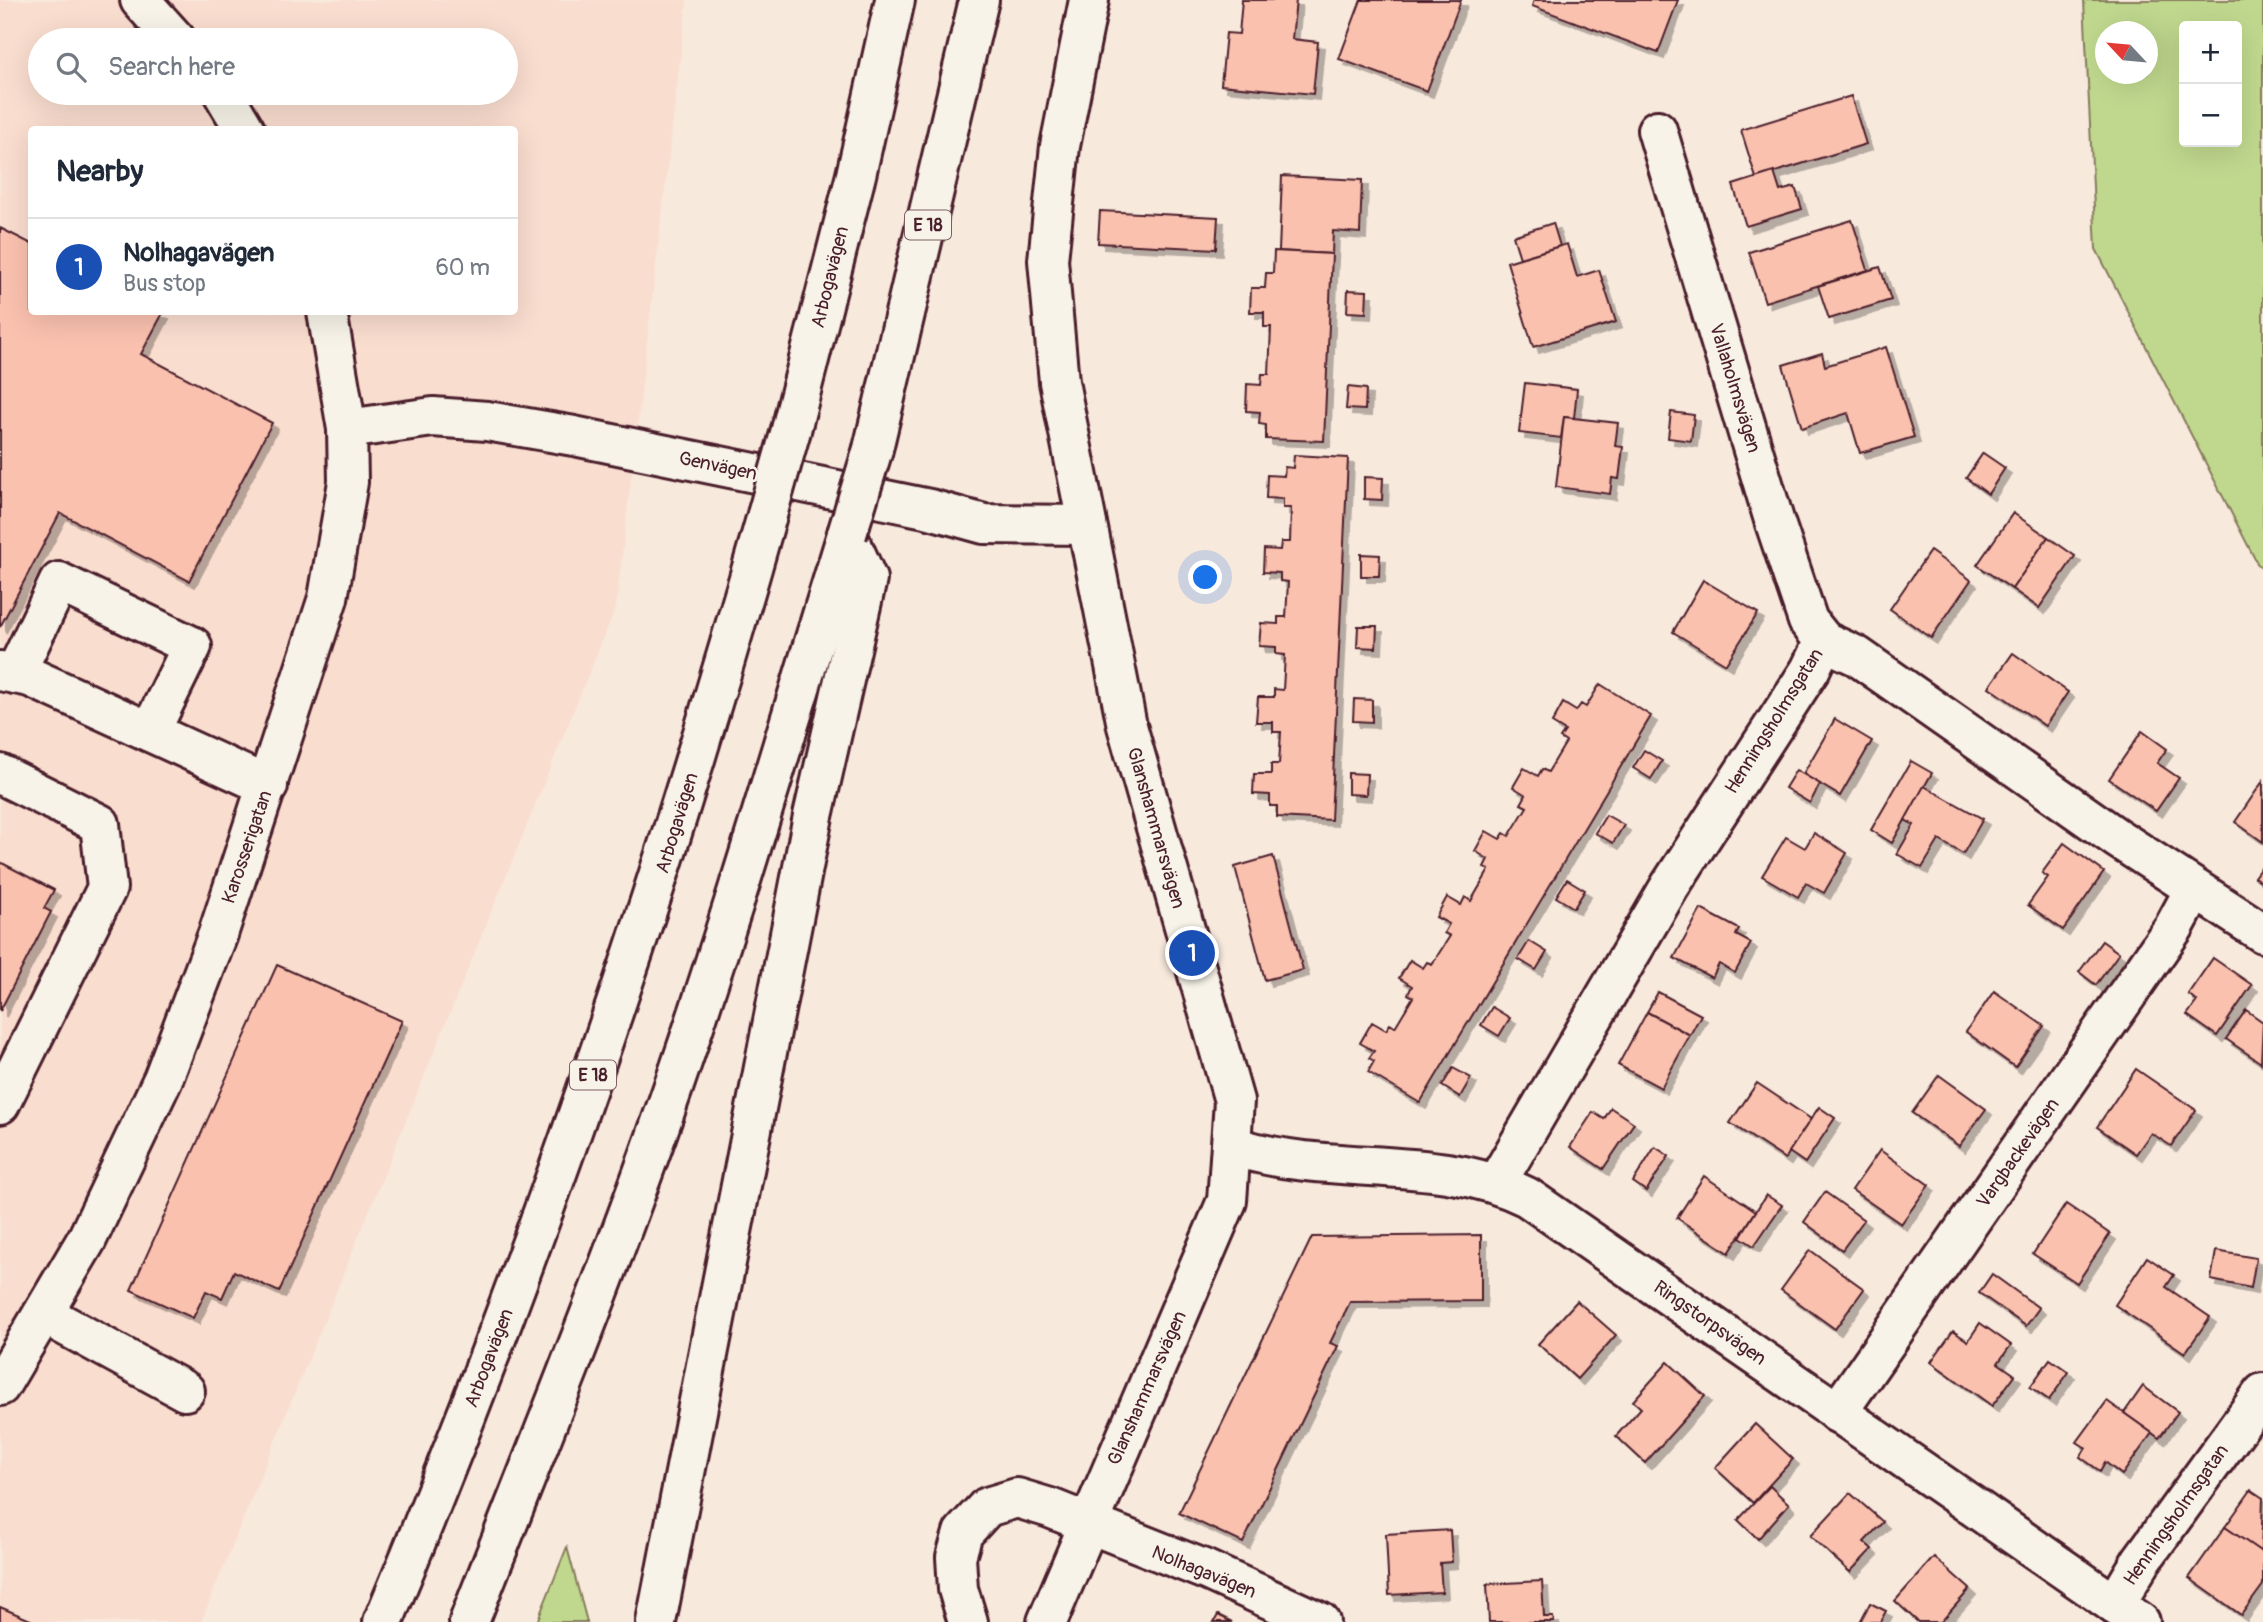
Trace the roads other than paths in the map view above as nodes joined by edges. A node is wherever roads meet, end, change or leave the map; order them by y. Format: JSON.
{"nodes":[{"id":1,"x":140,"y":0,"type":"edge"},
{"id":2,"x":895,"y":0,"type":"edge"},
{"id":3,"x":979,"y":0,"type":"edge"},
{"id":4,"x":1089,"y":0,"type":"edge"},
{"id":5,"x":165,"y":28,"type":"edge"},
{"id":6,"x":230,"y":105,"type":"edge"},
{"id":7,"x":243,"y":126,"type":"edge"},
{"id":8,"x":1657,"y":130,"type":"dead end"},
{"id":9,"x":328,"y":315,"type":"edge"},
{"id":10,"x":347,"y":429,"type":"junction"},
{"id":11,"x":1087,"y":525,"type":"junction"},
{"id":12,"x":847,"y":534,"type":"junction"},
{"id":13,"x":1824,"y":640,"type":"junction"},
{"id":14,"x":7,"y":673,"type":"edge"},
{"id":15,"x":150,"y":732,"type":"junction"},
{"id":16,"x":0,"y":774,"type":"edge"},
{"id":17,"x":268,"y":786,"type":"junction"},
{"id":18,"x":2194,"y":890,"type":"junction"},
{"id":19,"x":2263,"y":933,"type":"edge"},
{"id":20,"x":0,"y":1104,"type":"edge"},
{"id":21,"x":1233,"y":1146,"type":"junction"},
{"id":22,"x":1497,"y":1182,"type":"junction"},
{"id":23,"x":44,"y":1314,"type":"junction"},
{"id":24,"x":12,"y":1343,"type":"edge"},
{"id":25,"x":0,"y":1386,"type":"edge"},
{"id":26,"x":185,"y":1391,"type":"dead end"},
{"id":27,"x":2263,"y":1393,"type":"edge"},
{"id":28,"x":1837,"y":1413,"type":"junction"},
{"id":29,"x":1088,"y":1522,"type":"junction"},
{"id":30,"x":2127,"y":1613,"type":"edge"},
{"id":31,"x":383,"y":1622,"type":"edge"},
{"id":32,"x":468,"y":1622,"type":"edge"},
{"id":33,"x":656,"y":1622,"type":"edge"},
{"id":34,"x":968,"y":1622,"type":"edge"},
{"id":35,"x":1047,"y":1622,"type":"edge"},
{"id":36,"x":1320,"y":1622,"type":"edge"}],
"edges":[{"from":1,"to":5,"type":"main road"},
{"from":2,"to":31,"type":"main road","name":"Arbogavägen","number":"E 18","bridge":true},
{"from":3,"to":12,"type":"main road","number":"E 18","bridge":true},
{"from":4,"to":11,"type":"main road","name":"Glanshammarsvägen"},
{"from":6,"to":7,"type":"main road"},
{"from":8,"to":13,"type":"main road","name":"Vallaholmsvägen"},
{"from":9,"to":10,"type":"main road","name":"Karosserigatan"},
{"from":10,"to":11,"type":"main road","name":"Genvägen"},
{"from":10,"to":17,"type":"main road","name":"Karosserigatan"},
{"from":11,"to":21,"type":"main road","name":"Glanshammarsvägen"},
{"from":12,"to":32,"type":"main road","number":"E 18"},
{"from":12,"to":33,"type":"main road"},
{"from":13,"to":18,"type":"main road","name":"Henningsholmsgatan"},
{"from":13,"to":22,"type":"main road","name":"Henningsholmsgatan"},
{"from":14,"to":15,"type":"main road"},
{"from":14,"to":15,"type":"main road"},
{"from":15,"to":17,"type":"main road"},
{"from":16,"to":20,"type":"main road"},
{"from":17,"to":23,"type":"main road","name":"Karosserigatan"},
{"from":18,"to":19,"type":"main road","name":"Henningsholmsgatan"},
{"from":18,"to":28,"type":"main road","name":"Vargbackevägen"},
{"from":21,"to":22,"type":"main road","name":"Ringstorpsvägen"},
{"from":21,"to":29,"type":"main road","name":"Glanshammarsvägen"},
{"from":22,"to":28,"type":"main road","name":"Ringstorpsvägen"},
{"from":23,"to":24,"type":"main road","name":"Karosserigatan"},
{"from":23,"to":26,"type":"main road"},
{"from":24,"to":25,"type":"main road","name":"Karosserigatan"},
{"from":27,"to":30,"type":"main road","name":"Henningsholmsgatan"},
{"from":28,"to":30,"type":"main road","name":"Ringstorpsvägen"},
{"from":29,"to":34,"type":"main road","name":"Nolhagavägen"},
{"from":29,"to":35,"type":"main road","name":"Glanshammarsvägen"},
{"from":29,"to":36,"type":"main road","name":"Nolhagavägen"}]}
